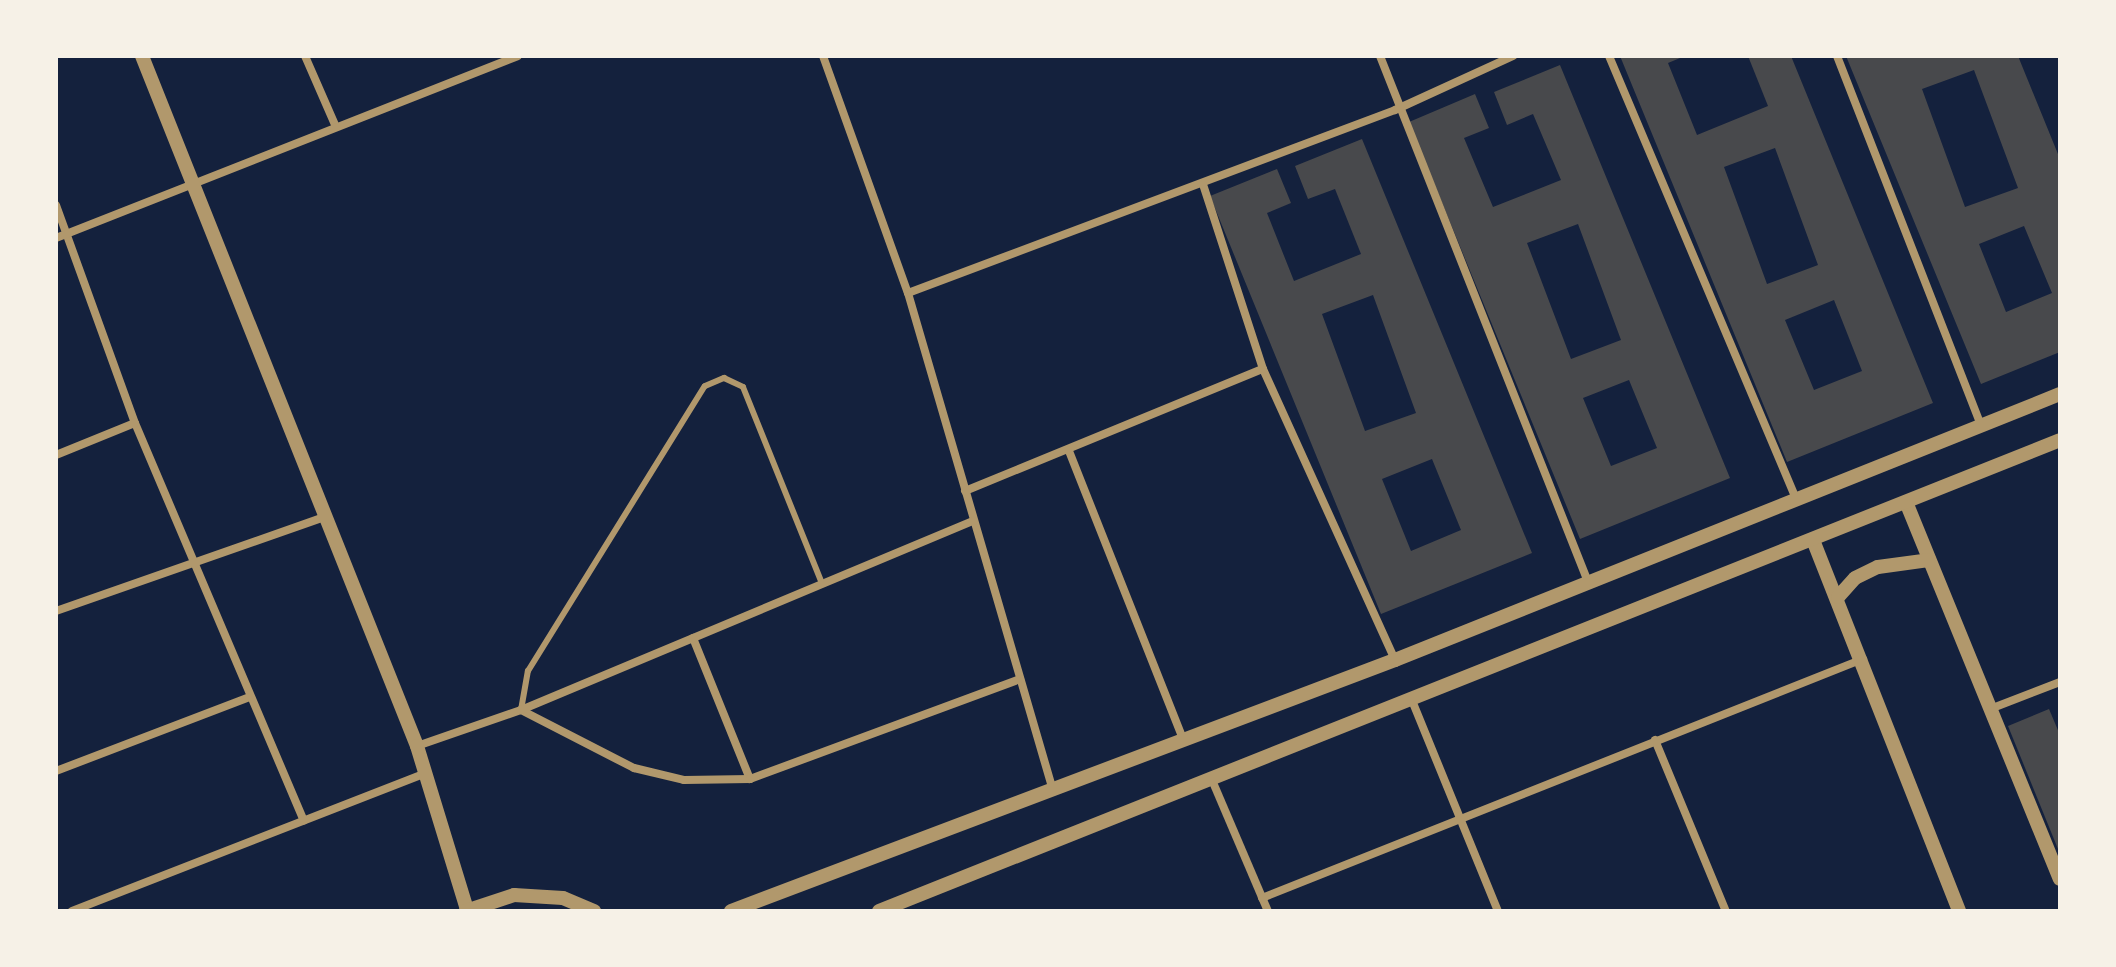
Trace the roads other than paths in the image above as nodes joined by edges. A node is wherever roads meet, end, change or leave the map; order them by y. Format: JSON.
{"nodes":[{"id":1,"x":142,"y":56,"type":"edge"},
{"id":2,"x":305,"y":56,"type":"edge"},
{"id":3,"x":517,"y":56,"type":"edge"},
{"id":4,"x":823,"y":56,"type":"edge"},
{"id":5,"x":1380,"y":56,"type":"edge"},
{"id":6,"x":1513,"y":56,"type":"edge"},
{"id":7,"x":1609,"y":56,"type":"edge"},
{"id":8,"x":1837,"y":56,"type":"edge"},
{"id":9,"x":1399,"y":109,"type":"junction"},
{"id":10,"x":336,"y":127,"type":"junction"},
{"id":11,"x":193,"y":183,"type":"junction"},
{"id":12,"x":1203,"y":184,"type":"junction"},
{"id":13,"x":56,"y":205,"type":"edge"},
{"id":14,"x":61,"y":236,"type":"edge"},
{"id":15,"x":908,"y":293,"type":"junction"},
{"id":16,"x":1263,"y":369,"type":"junction"},
{"id":17,"x":2060,"y":394,"type":"edge"},
{"id":18,"x":135,"y":423,"type":"junction"},
{"id":19,"x":1981,"y":426,"type":"junction"},
{"id":20,"x":2060,"y":440,"type":"edge"},
{"id":21,"x":1069,"y":451,"type":"junction"},
{"id":22,"x":56,"y":455,"type":"edge"},
{"id":23,"x":965,"y":491,"type":"junction"},
{"id":24,"x":1796,"y":499,"type":"junction"},
{"id":25,"x":1906,"y":502,"type":"junction"},
{"id":26,"x":329,"y":515,"type":"junction"},
{"id":27,"x":973,"y":521,"type":"junction"},
{"id":28,"x":1813,"y":540,"type":"junction"},
{"id":29,"x":1929,"y":560,"type":"junction"},
{"id":30,"x":192,"y":563,"type":"junction"},
{"id":31,"x":1588,"y":582,"type":"junction"},
{"id":32,"x":822,"y":584,"type":"junction"},
{"id":33,"x":1838,"y":597,"type":"junction"},
{"id":34,"x":56,"y":611,"type":"edge"},
{"id":35,"x":693,"y":638,"type":"junction"},
{"id":36,"x":1864,"y":659,"type":"junction"},
{"id":37,"x":1395,"y":660,"type":"junction"},
{"id":38,"x":1020,"y":679,"type":"junction"},
{"id":39,"x":2060,"y":682,"type":"edge"},
{"id":40,"x":250,"y":697,"type":"junction"},
{"id":41,"x":1411,"y":698,"type":"junction"},
{"id":42,"x":1990,"y":709,"type":"junction"},
{"id":43,"x":521,"y":710,"type":"junction"},
{"id":44,"x":1183,"y":739,"type":"junction"},
{"id":45,"x":1655,"y":740,"type":"junction"},
{"id":46,"x":417,"y":746,"type":"junction"},
{"id":47,"x":56,"y":771,"type":"edge"},
{"id":48,"x":426,"y":773,"type":"junction"},
{"id":49,"x":750,"y":779,"type":"junction"},
{"id":50,"x":1212,"y":780,"type":"junction"},
{"id":51,"x":1052,"y":787,"type":"junction"},
{"id":52,"x":1457,"y":817,"type":"junction"},
{"id":53,"x":304,"y":821,"type":"junction"},
{"id":54,"x":2060,"y":879,"type":"edge"},
{"id":55,"x":1262,"y":898,"type":"junction"},
{"id":56,"x":72,"y":911,"type":"edge"},
{"id":57,"x":466,"y":911,"type":"edge"},
{"id":58,"x":594,"y":911,"type":"edge"},
{"id":59,"x":731,"y":911,"type":"edge"},
{"id":60,"x":879,"y":911,"type":"edge"},
{"id":61,"x":1268,"y":911,"type":"edge"},
{"id":62,"x":1498,"y":911,"type":"edge"},
{"id":63,"x":1726,"y":911,"type":"edge"},
{"id":64,"x":1959,"y":911,"type":"edge"}],
"edges":[{"from":1,"to":11,"type":"street"},
{"from":2,"to":10,"type":"street"},
{"from":3,"to":10,"type":"street"},
{"from":4,"to":15,"type":"street"},
{"from":5,"to":9,"type":"street"},
{"from":6,"to":9,"type":"street"},
{"from":7,"to":24,"type":"street"},
{"from":8,"to":19,"type":"street"},
{"from":9,"to":12,"type":"street"},
{"from":9,"to":31,"type":"street"},
{"from":10,"to":11,"type":"street"},
{"from":11,"to":14,"type":"street"},
{"from":11,"to":26,"type":"street"},
{"from":12,"to":15,"type":"street"},
{"from":12,"to":16,"type":"street"},
{"from":13,"to":14,"type":"street"},
{"from":14,"to":18,"type":"street"},
{"from":15,"to":23,"type":"street"},
{"from":16,"to":21,"type":"street"},
{"from":16,"to":37,"type":"street"},
{"from":17,"to":19,"type":"street"},
{"from":18,"to":22,"type":"street"},
{"from":18,"to":30,"type":"street"},
{"from":19,"to":24,"type":"street"},
{"from":20,"to":25,"type":"street"},
{"from":21,"to":23,"type":"street"},
{"from":21,"to":44,"type":"street"},
{"from":23,"to":27,"type":"street"},
{"from":24,"to":31,"type":"street"},
{"from":25,"to":28,"type":"street"},
{"from":25,"to":29,"type":"street"},
{"from":26,"to":30,"type":"street"},
{"from":26,"to":46,"type":"street"},
{"from":27,"to":32,"type":"street"},
{"from":27,"to":38,"type":"street"},
{"from":28,"to":33,"type":"street"},
{"from":28,"to":41,"type":"street"},
{"from":29,"to":33,"type":"street"},
{"from":29,"to":42,"type":"street"},
{"from":30,"to":34,"type":"street"},
{"from":30,"to":40,"type":"street"},
{"from":31,"to":37,"type":"street"},
{"from":32,"to":35,"type":"street"},
{"from":32,"to":43,"type":"lane"},
{"from":33,"to":36,"type":"street"},
{"from":35,"to":43,"type":"street"},
{"from":35,"to":49,"type":"street"},
{"from":36,"to":45,"type":"street"},
{"from":36,"to":64,"type":"street"},
{"from":37,"to":44,"type":"street"},
{"from":38,"to":49,"type":"street"},
{"from":38,"to":51,"type":"street"},
{"from":39,"to":42,"type":"street"},
{"from":40,"to":47,"type":"street"},
{"from":40,"to":53,"type":"street"},
{"from":41,"to":50,"type":"street"},
{"from":41,"to":52,"type":"street"},
{"from":42,"to":54,"type":"street"},
{"from":43,"to":46,"type":"street"},
{"from":43,"to":49,"type":"street"},
{"from":44,"to":51,"type":"street"},
{"from":45,"to":52,"type":"street"},
{"from":45,"to":63,"type":"street"},
{"from":46,"to":48,"type":"street"},
{"from":48,"to":53,"type":"street"},
{"from":48,"to":57,"type":"street"},
{"from":50,"to":55,"type":"street"},
{"from":50,"to":60,"type":"street"},
{"from":51,"to":59,"type":"street"},
{"from":52,"to":55,"type":"street"},
{"from":52,"to":62,"type":"street"},
{"from":53,"to":56,"type":"street"},
{"from":55,"to":61,"type":"street"},
{"from":57,"to":58,"type":"street"}]}
